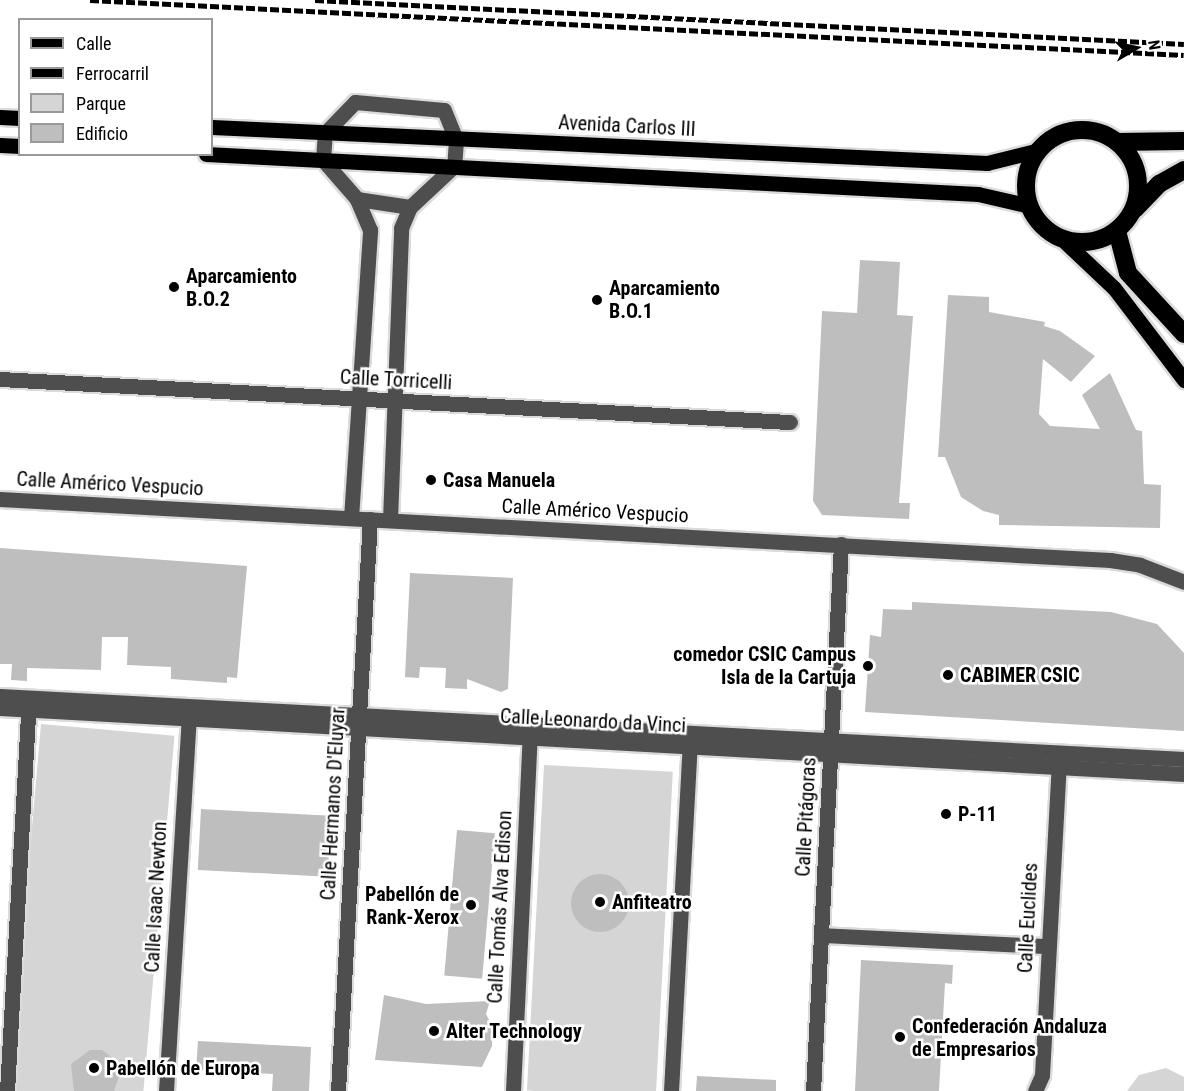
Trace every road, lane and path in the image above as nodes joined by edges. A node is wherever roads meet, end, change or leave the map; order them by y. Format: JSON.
{"nodes":[{"id":1,"x":0,"y":117,"type":"edge"},
{"id":2,"x":18,"y":118,"type":"edge"},
{"id":3,"x":213,"y":127,"type":"edge"},
{"id":4,"x":325,"y":133,"type":"junction"},
{"id":5,"x":456,"y":140,"type":"junction"},
{"id":6,"x":1184,"y":141,"type":"edge"},
{"id":7,"x":1118,"y":142,"type":"junction"},
{"id":8,"x":0,"y":145,"type":"edge"},
{"id":9,"x":18,"y":146,"type":"edge"},
{"id":10,"x":1039,"y":150,"type":"junction"},
{"id":11,"x":213,"y":154,"type":"edge"},
{"id":12,"x":323,"y":160,"type":"junction"},
{"id":13,"x":454,"y":166,"type":"junction"},
{"id":14,"x":1184,"y":170,"type":"edge"},
{"id":15,"x":357,"y":199,"type":"junction"},
{"id":16,"x":1030,"y":206,"type":"junction"},
{"id":17,"x":411,"y":207,"type":"junction"},
{"id":18,"x":1132,"y":213,"type":"junction"},
{"id":19,"x":1117,"y":231,"type":"junction"},
{"id":20,"x":1062,"y":239,"type":"junction"},
{"id":21,"x":1184,"y":334,"type":"edge"},
{"id":22,"x":0,"y":379,"type":"edge"},
{"id":23,"x":1184,"y":380,"type":"edge"},
{"id":24,"x":359,"y":400,"type":"junction"},
{"id":25,"x":394,"y":401,"type":"junction"},
{"id":26,"x":790,"y":422,"type":"dead end"},
{"id":27,"x":0,"y":499,"type":"edge"},
{"id":28,"x":351,"y":518,"type":"junction"},
{"id":29,"x":370,"y":519,"type":"junction"},
{"id":30,"x":390,"y":520,"type":"junction"},
{"id":31,"x":841,"y":544,"type":"junction"},
{"id":32,"x":1184,"y":582,"type":"edge"},
{"id":33,"x":0,"y":696,"type":"edge"},
{"id":34,"x":29,"y":704,"type":"junction"},
{"id":35,"x":0,"y":708,"type":"edge"},
{"id":36,"x":188,"y":712,"type":"junction"},
{"id":37,"x":359,"y":722,"type":"junction"},
{"id":38,"x":530,"y":731,"type":"junction"},
{"id":39,"x":690,"y":740,"type":"junction"},
{"id":40,"x":831,"y":748,"type":"junction"},
{"id":41,"x":1059,"y":752,"type":"junction"},
{"id":42,"x":1184,"y":759,"type":"edge"},
{"id":43,"x":1058,"y":769,"type":"junction"},
{"id":44,"x":1184,"y":774,"type":"edge"},
{"id":45,"x":821,"y":935,"type":"junction"},
{"id":46,"x":1047,"y":946,"type":"junction"},
{"id":47,"x":1037,"y":1088,"type":"edge"},
{"id":48,"x":7,"y":1091,"type":"edge"},
{"id":49,"x":166,"y":1091,"type":"edge"},
{"id":50,"x":338,"y":1091,"type":"edge"},
{"id":51,"x":513,"y":1091,"type":"edge"},
{"id":52,"x":671,"y":1091,"type":"edge"},
{"id":53,"x":813,"y":1091,"type":"edge"}],
"edges":[{"from":1,"to":2,"type":"main road"},
{"from":3,"to":4,"type":"main road","name":"Avenida Carlos III"},
{"from":4,"to":5,"type":"main road","name":"Avenida Carlos III"},
{"from":4,"to":5,"type":"street"},
{"from":4,"to":12,"type":"street"},
{"from":5,"to":10,"type":"main road","name":"Avenida Carlos III"},
{"from":5,"to":13,"type":"street"},
{"from":6,"to":7,"type":"highway"},
{"from":7,"to":10,"type":"highway"},
{"from":7,"to":18,"type":"highway"},
{"from":8,"to":9,"type":"main road"},
{"from":10,"to":16,"type":"highway"},
{"from":11,"to":12,"type":"main road"},
{"from":12,"to":13,"type":"main road"},
{"from":12,"to":15,"type":"street"},
{"from":13,"to":16,"type":"main road"},
{"from":13,"to":17,"type":"street"},
{"from":14,"to":18,"type":"highway"},
{"from":15,"to":17,"type":"street"},
{"from":15,"to":24,"type":"street"},
{"from":16,"to":20,"type":"highway"},
{"from":17,"to":25,"type":"street"},
{"from":18,"to":19,"type":"highway"},
{"from":19,"to":20,"type":"highway"},
{"from":19,"to":21,"type":"highway"},
{"from":20,"to":23,"type":"main road"},
{"from":22,"to":24,"type":"street","name":"Calle Torricelli"},
{"from":24,"to":25,"type":"street","name":"Calle Torricelli"},
{"from":24,"to":28,"type":"street"},
{"from":25,"to":26,"type":"street","name":"Calle Torricelli"},
{"from":25,"to":30,"type":"street"},
{"from":27,"to":28,"type":"street","name":"Calle Américo Vespucio"},
{"from":28,"to":29,"type":"street","name":"Calle Américo Vespucio"},
{"from":29,"to":30,"type":"street","name":"Calle Américo Vespucio"},
{"from":29,"to":37,"type":"street","name":"Calle Hermanos D'Eluyar"},
{"from":30,"to":31,"type":"street","name":"Calle Américo Vespucio"},
{"from":31,"to":32,"type":"street","name":"Calle Américo Vespucio"},
{"from":31,"to":40,"type":"street","name":"Calle Pitágoras"},
{"from":33,"to":34,"type":"street","name":"Calle Leonardo da Vinci"},
{"from":34,"to":35,"type":"street","name":"Calle Leonardo da Vinci"},
{"from":34,"to":36,"type":"street","name":"Calle Leonardo da Vinci"},
{"from":34,"to":48,"type":"street"},
{"from":36,"to":37,"type":"street","name":"Calle Leonardo da Vinci"},
{"from":36,"to":49,"type":"street","name":"Calle Isaac Newton"},
{"from":37,"to":38,"type":"street","name":"Calle Leonardo da Vinci"},
{"from":37,"to":50,"type":"street","name":"Calle Hermanos D'Eluyar"},
{"from":38,"to":39,"type":"street","name":"Calle Leonardo da Vinci"},
{"from":38,"to":51,"type":"street","name":"Calle Tomás Alva Edison"},
{"from":39,"to":40,"type":"street","name":"Calle Leonardo da Vinci"},
{"from":39,"to":52,"type":"street"},
{"from":40,"to":41,"type":"street","name":"Calle Leonardo da Vinci"},
{"from":40,"to":43,"type":"street","name":"Calle Leonardo da Vinci"},
{"from":40,"to":45,"type":"street","name":"Calle Pitágoras"},
{"from":41,"to":42,"type":"street","name":"Calle Leonardo da Vinci"},
{"from":41,"to":43,"type":"street","name":"Calle Euclides"},
{"from":43,"to":44,"type":"street","name":"Calle Leonardo da Vinci"},
{"from":43,"to":46,"type":"street","name":"Calle Euclides"},
{"from":45,"to":46,"type":"street"},
{"from":45,"to":53,"type":"street","name":"Calle Pitágoras"},
{"from":46,"to":47,"type":"street","name":"Calle Euclides"}]}
